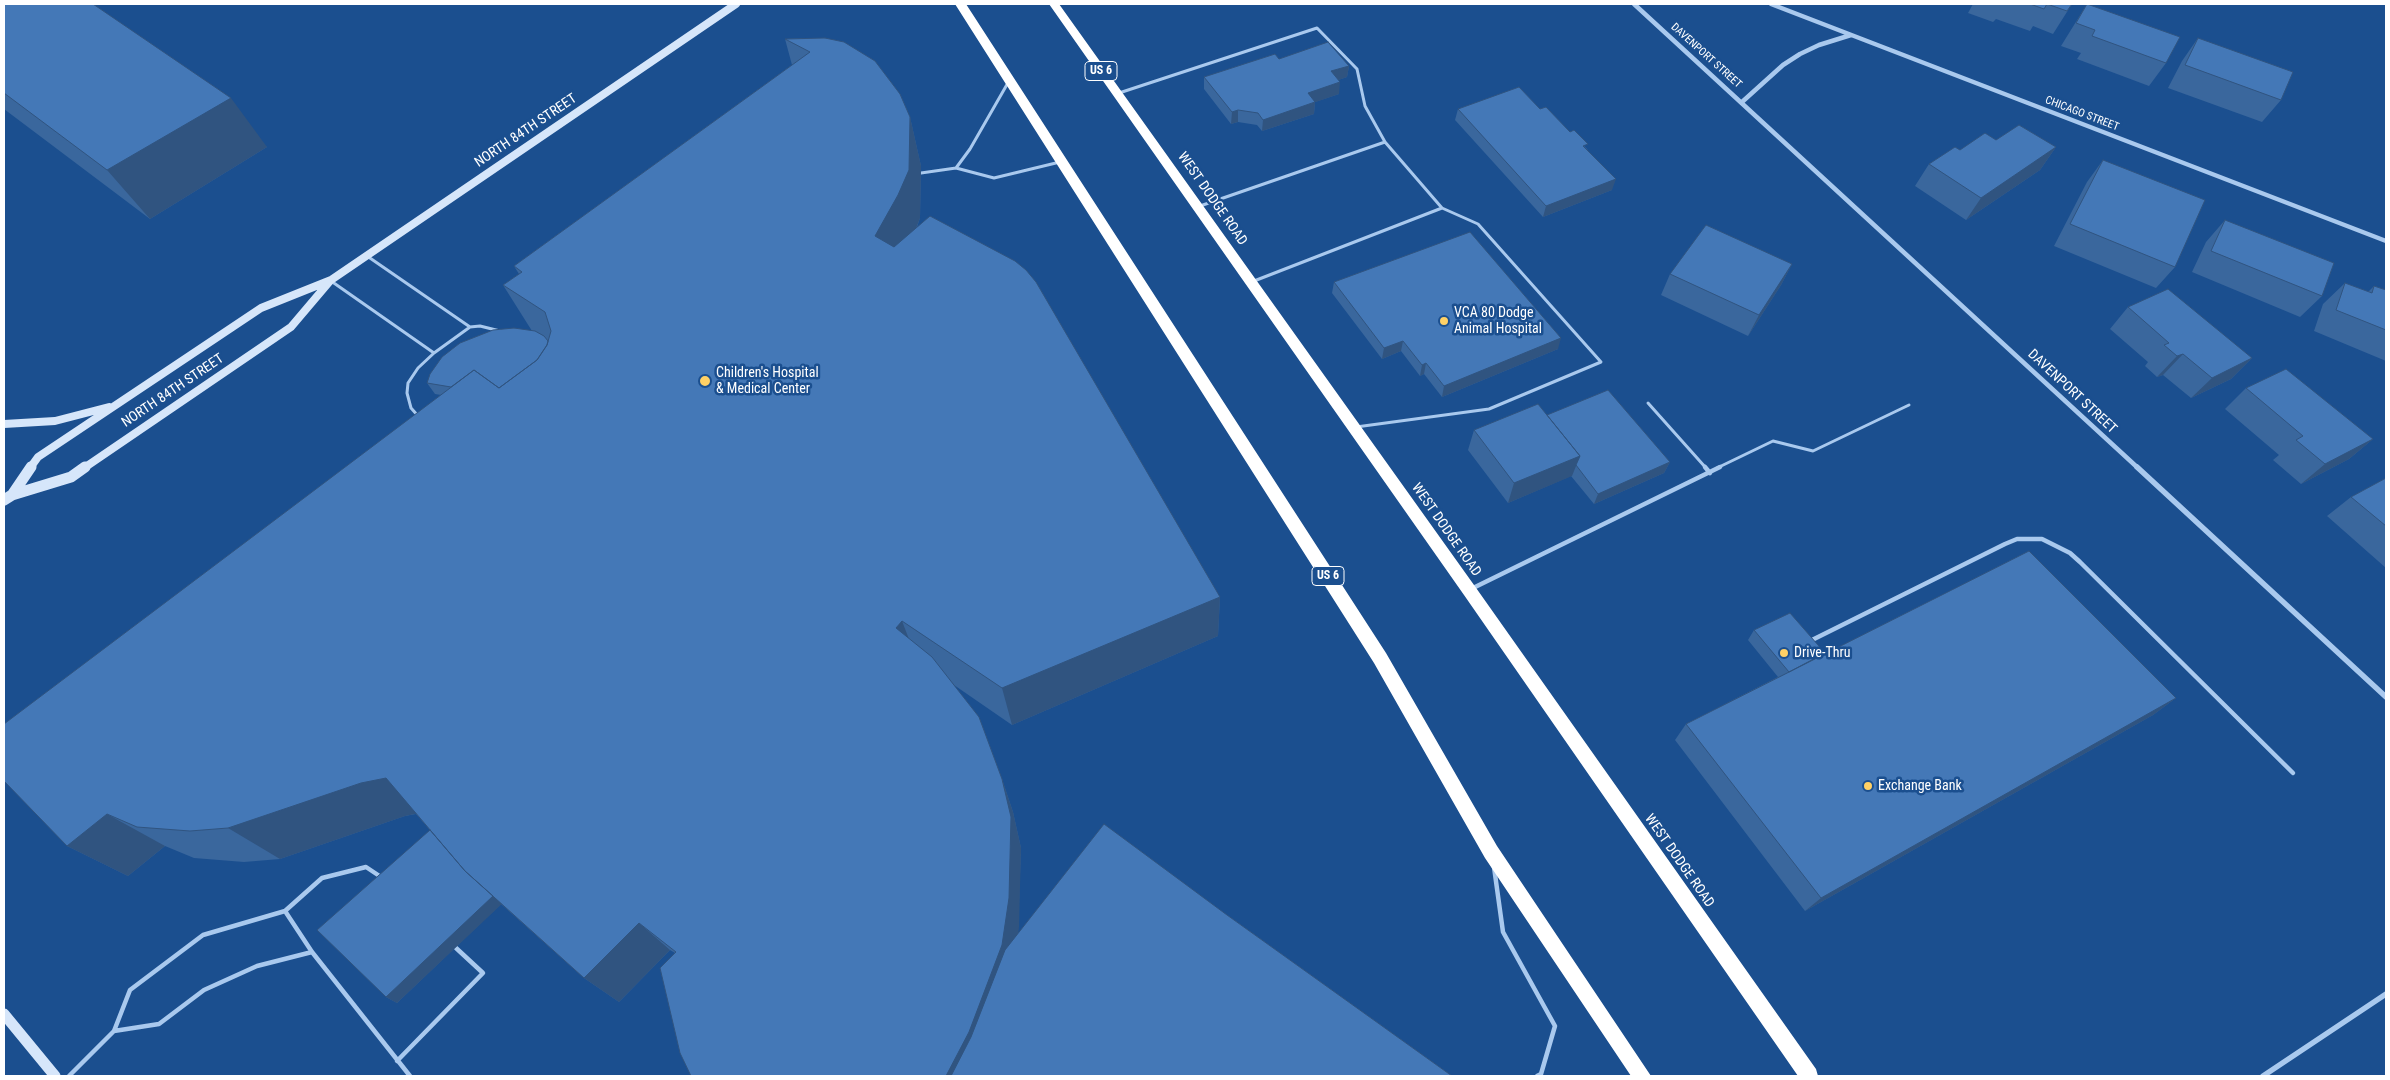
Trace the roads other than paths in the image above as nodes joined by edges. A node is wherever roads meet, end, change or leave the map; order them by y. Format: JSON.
{"nodes":[{"id":1,"x":736,"y":4,"type":"edge"},
{"id":2,"x":960,"y":4,"type":"edge"},
{"id":3,"x":1054,"y":4,"type":"edge"},
{"id":4,"x":1634,"y":4,"type":"edge"},
{"id":5,"x":1771,"y":4,"type":"edge"},
{"id":6,"x":1852,"y":35,"type":"junction"},
{"id":7,"x":1010,"y":79,"type":"junction"},
{"id":8,"x":1117,"y":94,"type":"junction"},
{"id":9,"x":1742,"y":102,"type":"junction"},
{"id":10,"x":1385,"y":142,"type":"junction"},
{"id":11,"x":1063,"y":162,"type":"junction"},
{"id":12,"x":956,"y":168,"type":"junction"},
{"id":13,"x":921,"y":173,"type":"dead end"},
{"id":14,"x":1198,"y":207,"type":"junction"},
{"id":15,"x":1442,"y":208,"type":"junction"},
{"id":16,"x":2386,"y":241,"type":"edge"},
{"id":17,"x":367,"y":256,"type":"junction"},
{"id":18,"x":331,"y":280,"type":"junction"},
{"id":19,"x":1251,"y":282,"type":"junction"},
{"id":20,"x":470,"y":327,"type":"junction"},
{"id":21,"x":503,"y":332,"type":"edge"},
{"id":22,"x":434,"y":353,"type":"junction"},
{"id":23,"x":1648,"y":403,"type":"dead end"},
{"id":24,"x":117,"y":405,"type":"junction"},
{"id":25,"x":1909,"y":405,"type":"dead end"},
{"id":26,"x":423,"y":419,"type":"edge"},
{"id":27,"x":4,"y":424,"type":"edge"},
{"id":28,"x":1354,"y":428,"type":"junction"},
{"id":29,"x":1710,"y":473,"type":"junction"},
{"id":30,"x":8,"y":498,"type":"edge"},
{"id":31,"x":1469,"y":590,"type":"junction"},
{"id":32,"x":1802,"y":644,"type":"edge"},
{"id":33,"x":2386,"y":697,"type":"edge"},
{"id":34,"x":2293,"y":773,"type":"dead end"},
{"id":35,"x":1492,"y":852,"type":"junction"},
{"id":36,"x":389,"y":882,"type":"edge"},
{"id":37,"x":286,"y":910,"type":"junction"},
{"id":38,"x":456,"y":948,"type":"dead end"},
{"id":39,"x":312,"y":952,"type":"junction"},
{"id":40,"x":2386,"y":994,"type":"edge"},
{"id":41,"x":4,"y":1014,"type":"edge"},
{"id":42,"x":114,"y":1031,"type":"junction"},
{"id":43,"x":397,"y":1061,"type":"junction"},
{"id":44,"x":55,"y":1076,"type":"edge"},
{"id":45,"x":69,"y":1076,"type":"edge"},
{"id":46,"x":410,"y":1076,"type":"edge"},
{"id":47,"x":1537,"y":1076,"type":"edge"},
{"id":48,"x":1642,"y":1076,"type":"edge"},
{"id":49,"x":1809,"y":1076,"type":"edge"},
{"id":50,"x":2263,"y":1076,"type":"edge"}],
"edges":[{"from":1,"to":17,"type":"main road","name":"NORTH 84TH STREET"},
{"from":2,"to":7,"type":"highway","number":"US 6"},
{"from":3,"to":8,"type":"highway","name":"WEST DODGE ROAD","number":"US 6"},
{"from":4,"to":9,"type":"street","name":"DAVENPORT STREET"},
{"from":5,"to":6,"type":"street","name":"CHICAGO STREET"},
{"from":6,"to":9,"type":"street","name":"DAVENPORT STREET"},
{"from":6,"to":16,"type":"street","name":"CHICAGO STREET"},
{"from":7,"to":11,"type":"highway","number":"US 6"},
{"from":7,"to":12,"type":"lane"},
{"from":8,"to":10,"type":"lane"},
{"from":8,"to":14,"type":"highway","name":"WEST DODGE ROAD","number":"US 6"},
{"from":9,"to":33,"type":"street","name":"DAVENPORT STREET"},
{"from":10,"to":14,"type":"lane"},
{"from":10,"to":15,"type":"lane"},
{"from":11,"to":12,"type":"lane"},
{"from":11,"to":35,"type":"highway","number":"US 6"},
{"from":12,"to":13,"type":"lane"},
{"from":14,"to":19,"type":"highway","name":"WEST DODGE ROAD","number":"US 6"},
{"from":15,"to":19,"type":"lane"},
{"from":15,"to":28,"type":"lane"},
{"from":17,"to":18,"type":"main road","name":"NORTH 84TH STREET"},
{"from":17,"to":20,"type":"lane"},
{"from":18,"to":22,"type":"lane"},
{"from":18,"to":24,"type":"main road","name":"NORTH 84TH STREET"},
{"from":18,"to":30,"type":"main road","name":"NORTH 84TH STREET"},
{"from":19,"to":28,"type":"highway","name":"WEST DODGE ROAD","number":"US 6"},
{"from":20,"to":21,"type":"lane"},
{"from":20,"to":22,"type":"lane"},
{"from":22,"to":26,"type":"lane"},
{"from":23,"to":29,"type":"lane"},
{"from":24,"to":27,"type":"main road","name":"NORTH 84TH STREET"},
{"from":24,"to":30,"type":"main road","name":"NORTH 84TH STREET"},
{"from":25,"to":29,"type":"lane"},
{"from":28,"to":31,"type":"highway","name":"WEST DODGE ROAD","number":"US 6"},
{"from":29,"to":31,"type":"lane"},
{"from":31,"to":49,"type":"highway","name":"WEST DODGE ROAD","number":"US 6"},
{"from":32,"to":34,"type":"lane"},
{"from":35,"to":47,"type":"lane"},
{"from":35,"to":48,"type":"highway","number":"US 6"},
{"from":36,"to":37,"type":"lane"},
{"from":37,"to":39,"type":"lane"},
{"from":37,"to":42,"type":"lane"},
{"from":38,"to":43,"type":"lane"},
{"from":39,"to":42,"type":"lane"},
{"from":39,"to":43,"type":"lane"},
{"from":40,"to":50,"type":"street"},
{"from":41,"to":44,"type":"main road"},
{"from":42,"to":45,"type":"lane"},
{"from":43,"to":46,"type":"lane"}]}
